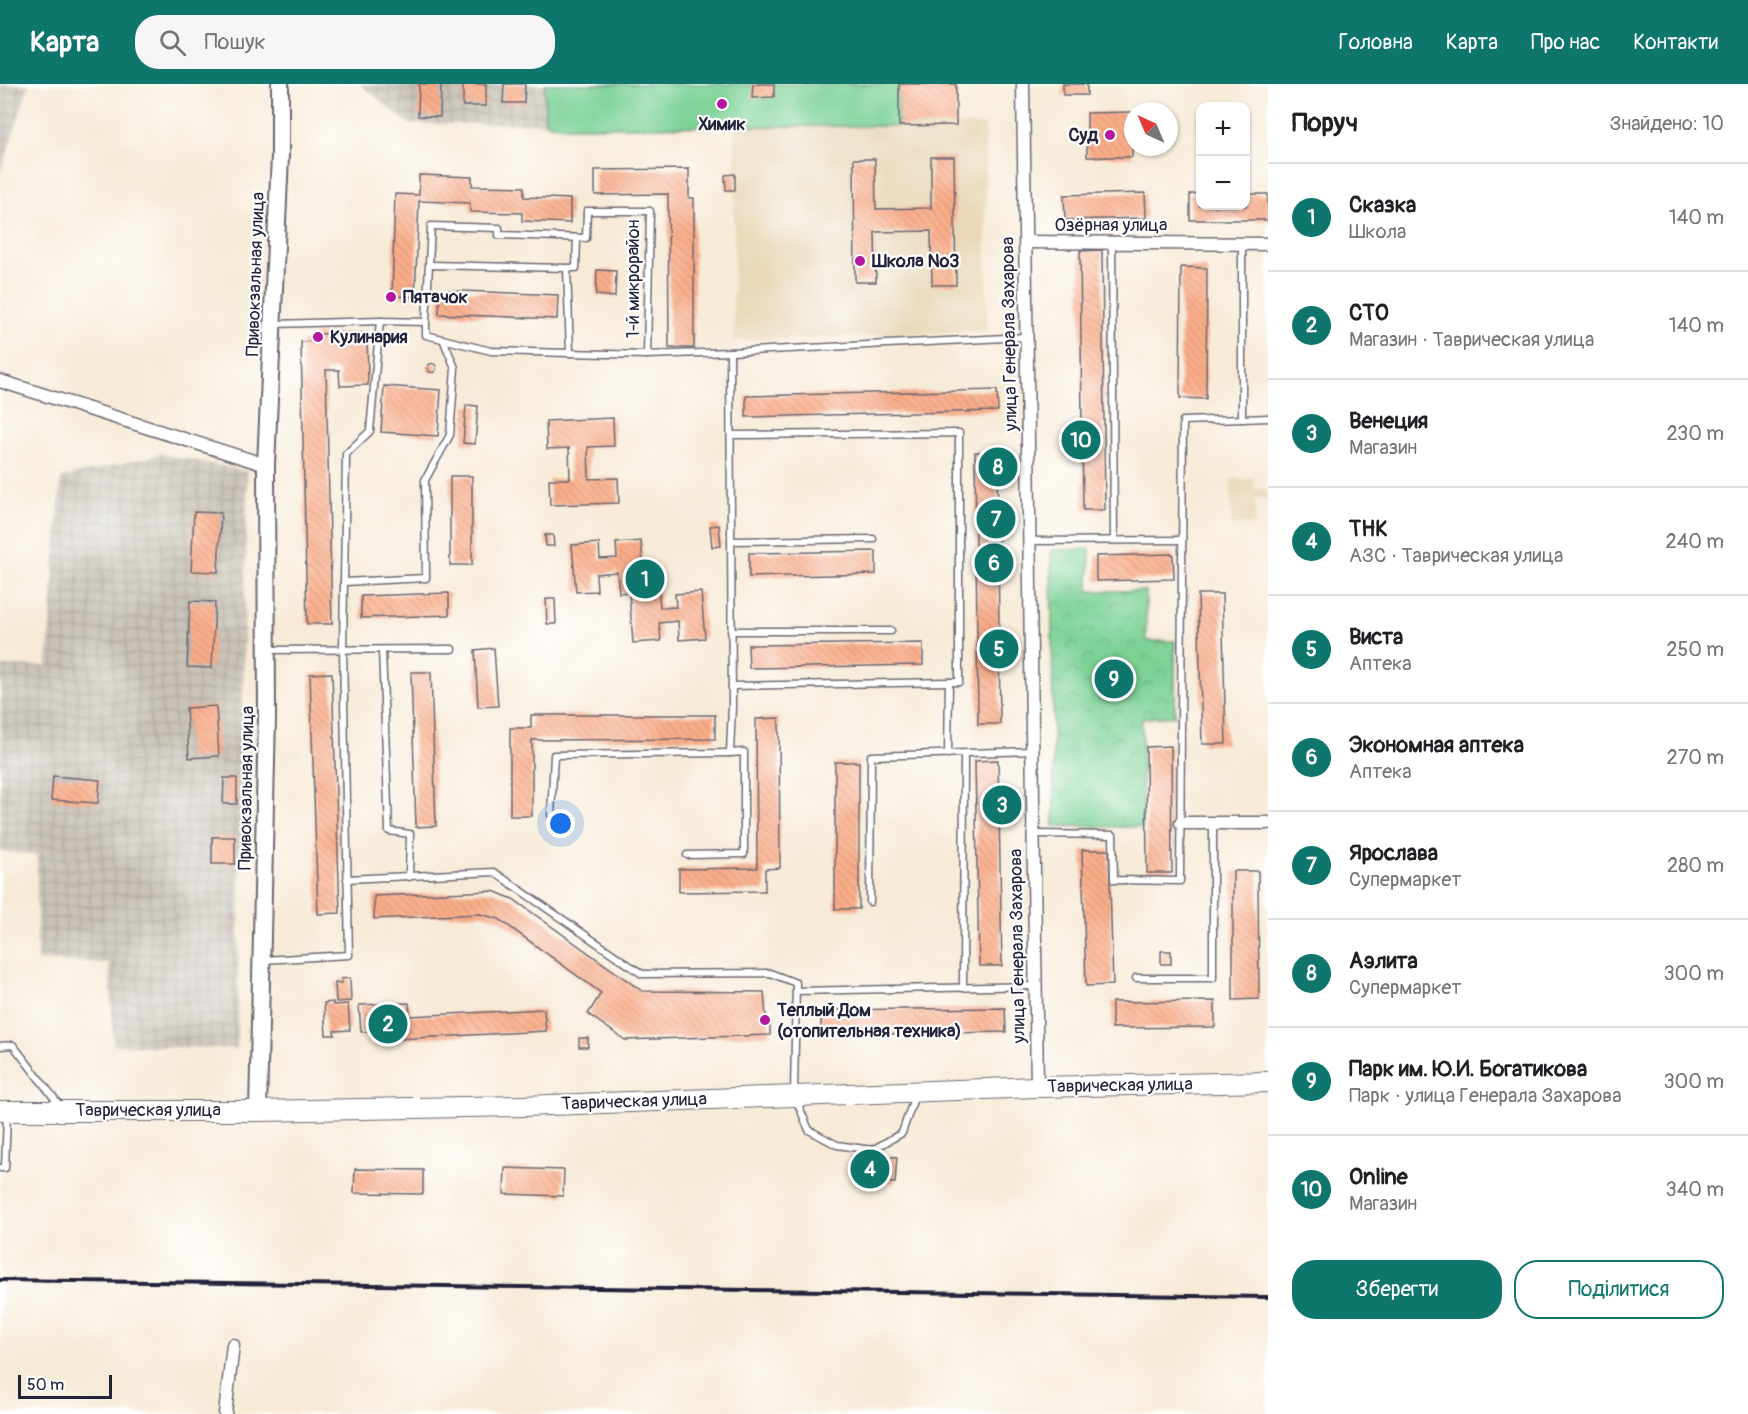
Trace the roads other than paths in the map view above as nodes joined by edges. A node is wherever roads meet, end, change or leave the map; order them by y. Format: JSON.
{"nodes":[{"id":1,"x":277,"y":84,"type":"edge"},
{"id":2,"x":1023,"y":84,"type":"edge"},
{"id":3,"x":577,"y":238,"type":"junction"},
{"id":4,"x":1026,"y":242,"type":"junction"},
{"id":5,"x":1112,"y":243,"type":"junction"},
{"id":6,"x":1242,"y":243,"type":"junction"},
{"id":7,"x":1268,"y":243,"type":"edge"},
{"id":8,"x":430,"y":265,"type":"junction"},
{"id":9,"x":567,"y":268,"type":"junction"},
{"id":10,"x":380,"y":321,"type":"junction"},
{"id":11,"x":426,"y":322,"type":"junction"},
{"id":12,"x":273,"y":324,"type":"junction"},
{"id":13,"x":1028,"y":337,"type":"junction"},
{"id":14,"x":443,"y":339,"type":"junction"},
{"id":15,"x":730,"y":352,"type":"junction"},
{"id":16,"x":570,"y":353,"type":"junction"},
{"id":17,"x":647,"y":355,"type":"junction"},
{"id":18,"x":0,"y":381,"type":"edge"},
{"id":19,"x":1268,"y":418,"type":"edge"},
{"id":20,"x":1242,"y":419,"type":"junction"},
{"id":21,"x":731,"y":435,"type":"junction"},
{"id":22,"x":266,"y":465,"type":"junction"},
{"id":23,"x":873,"y":539,"type":"dead end"},
{"id":24,"x":1114,"y":540,"type":"junction"},
{"id":25,"x":1182,"y":540,"type":"junction"},
{"id":26,"x":731,"y":541,"type":"junction"},
{"id":27,"x":1030,"y":541,"type":"junction"},
{"id":28,"x":344,"y":582,"type":"junction"},
{"id":29,"x":891,"y":631,"type":"dead end"},
{"id":30,"x":731,"y":632,"type":"junction"},
{"id":31,"x":452,"y":648,"type":"dead end"},
{"id":32,"x":343,"y":649,"type":"junction"},
{"id":33,"x":267,"y":650,"type":"junction"},
{"id":34,"x":382,"y":650,"type":"junction"},
{"id":35,"x":949,"y":682,"type":"junction"},
{"id":36,"x":732,"y":686,"type":"junction"},
{"id":37,"x":1033,"y":751,"type":"junction"},
{"id":38,"x":730,"y":753,"type":"junction"},
{"id":39,"x":948,"y":754,"type":"junction"},
{"id":40,"x":964,"y":754,"type":"junction"},
{"id":41,"x":551,"y":814,"type":"dead end"},
{"id":42,"x":1181,"y":823,"type":"junction"},
{"id":43,"x":1213,"y":823,"type":"junction"},
{"id":44,"x":1268,"y":823,"type":"edge"},
{"id":45,"x":1034,"y":834,"type":"junction"},
{"id":46,"x":687,"y":855,"type":"dead end"},
{"id":47,"x":408,"y":876,"type":"junction"},
{"id":48,"x":347,"y":879,"type":"junction"},
{"id":49,"x":870,"y":902,"type":"dead end"},
{"id":50,"x":262,"y":960,"type":"junction"},
{"id":51,"x":1136,"y":978,"type":"dead end"},
{"id":52,"x":1035,"y":986,"type":"junction"},
{"id":53,"x":963,"y":988,"type":"junction"},
{"id":54,"x":796,"y":991,"type":"junction"},
{"id":55,"x":0,"y":1046,"type":"edge"},
{"id":56,"x":1268,"y":1082,"type":"edge"},
{"id":57,"x":1036,"y":1087,"type":"junction"},
{"id":58,"x":916,"y":1093,"type":"junction"},
{"id":59,"x":794,"y":1095,"type":"junction"},
{"id":60,"x":64,"y":1110,"type":"junction"},
{"id":61,"x":3,"y":1111,"type":"edge"},
{"id":62,"x":258,"y":1111,"type":"junction"},
{"id":63,"x":0,"y":1168,"type":"edge"},
{"id":64,"x":234,"y":1345,"type":"dead end"},
{"id":65,"x":225,"y":1414,"type":"edge"}],
"edges":[{"from":1,"to":12,"type":"main road","name":"Привокзальная улица"},
{"from":2,"to":4,"type":"street","name":"улица Генерала Захарова"},
{"from":3,"to":8,"type":"lane"},
{"from":3,"to":9,"type":"lane"},
{"from":3,"to":17,"type":"lane","name":"1-й микрорайон"},
{"from":4,"to":5,"type":"street","name":"Озёрная улица"},
{"from":4,"to":13,"type":"street","name":"улица Генерала Захарова"},
{"from":5,"to":6,"type":"street","name":"Озёрная улица"},
{"from":5,"to":24,"type":"lane"},
{"from":6,"to":7,"type":"street","name":"Озёрная улица"},
{"from":6,"to":20,"type":"lane"},
{"from":8,"to":9,"type":"lane"},
{"from":8,"to":11,"type":"lane"},
{"from":9,"to":16,"type":"lane"},
{"from":10,"to":11,"type":"lane"},
{"from":10,"to":12,"type":"lane"},
{"from":10,"to":28,"type":"lane"},
{"from":11,"to":14,"type":"lane"},
{"from":12,"to":22,"type":"main road","name":"Привокзальная улица"},
{"from":13,"to":15,"type":"lane"},
{"from":13,"to":27,"type":"street","name":"улица Генерала Захарова"},
{"from":14,"to":16,"type":"lane","name":"1-й микрорайон"},
{"from":14,"to":28,"type":"lane"},
{"from":15,"to":17,"type":"lane"},
{"from":15,"to":21,"type":"lane"},
{"from":16,"to":17,"type":"lane","name":"1-й микрорайон"},
{"from":18,"to":22,"type":"street"},
{"from":19,"to":20,"type":"lane"},
{"from":20,"to":25,"type":"lane"},
{"from":21,"to":26,"type":"lane"},
{"from":21,"to":35,"type":"lane"},
{"from":22,"to":33,"type":"main road","name":"Привокзальная улица"},
{"from":23,"to":26,"type":"lane"},
{"from":24,"to":25,"type":"lane"},
{"from":24,"to":27,"type":"lane"},
{"from":25,"to":42,"type":"lane"},
{"from":26,"to":30,"type":"lane"},
{"from":27,"to":37,"type":"street","name":"улица Генерала Захарова"},
{"from":28,"to":32,"type":"lane"},
{"from":29,"to":30,"type":"lane"},
{"from":30,"to":36,"type":"lane"},
{"from":31,"to":34,"type":"lane"},
{"from":32,"to":33,"type":"lane"},
{"from":32,"to":34,"type":"lane"},
{"from":32,"to":48,"type":"lane"},
{"from":33,"to":50,"type":"main road","name":"Привокзальная улица"},
{"from":34,"to":47,"type":"lane"},
{"from":35,"to":36,"type":"lane"},
{"from":35,"to":39,"type":"lane"},
{"from":36,"to":38,"type":"lane"},
{"from":37,"to":40,"type":"lane"},
{"from":37,"to":45,"type":"street","name":"улица Генерала Захарова"},
{"from":38,"to":41,"type":"lane"},
{"from":38,"to":46,"type":"lane"},
{"from":39,"to":40,"type":"lane"},
{"from":39,"to":49,"type":"lane"},
{"from":40,"to":53,"type":"lane"},
{"from":42,"to":43,"type":"street"},
{"from":42,"to":45,"type":"lane"},
{"from":43,"to":44,"type":"street"},
{"from":43,"to":51,"type":"lane"},
{"from":45,"to":52,"type":"street","name":"улица Генерала Захарова"},
{"from":47,"to":48,"type":"lane"},
{"from":47,"to":54,"type":"lane"},
{"from":48,"to":50,"type":"lane"},
{"from":50,"to":62,"type":"main road","name":"Привокзальная улица"},
{"from":52,"to":53,"type":"lane"},
{"from":52,"to":57,"type":"street","name":"улица Генерала Захарова"},
{"from":53,"to":54,"type":"lane"},
{"from":54,"to":59,"type":"lane"},
{"from":55,"to":60,"type":"lane"},
{"from":56,"to":57,"type":"highway","name":"Таврическая улица"},
{"from":57,"to":58,"type":"highway","name":"Таврическая улица"},
{"from":58,"to":59,"type":"highway","name":"Таврическая улица"},
{"from":58,"to":59,"type":"lane"},
{"from":59,"to":62,"type":"highway","name":"Таврическая улица"},
{"from":60,"to":61,"type":"highway","name":"Таврическая улица"},
{"from":60,"to":62,"type":"highway","name":"Таврическая улица"},
{"from":61,"to":63,"type":"lane"},
{"from":64,"to":65,"type":"street"}]}
